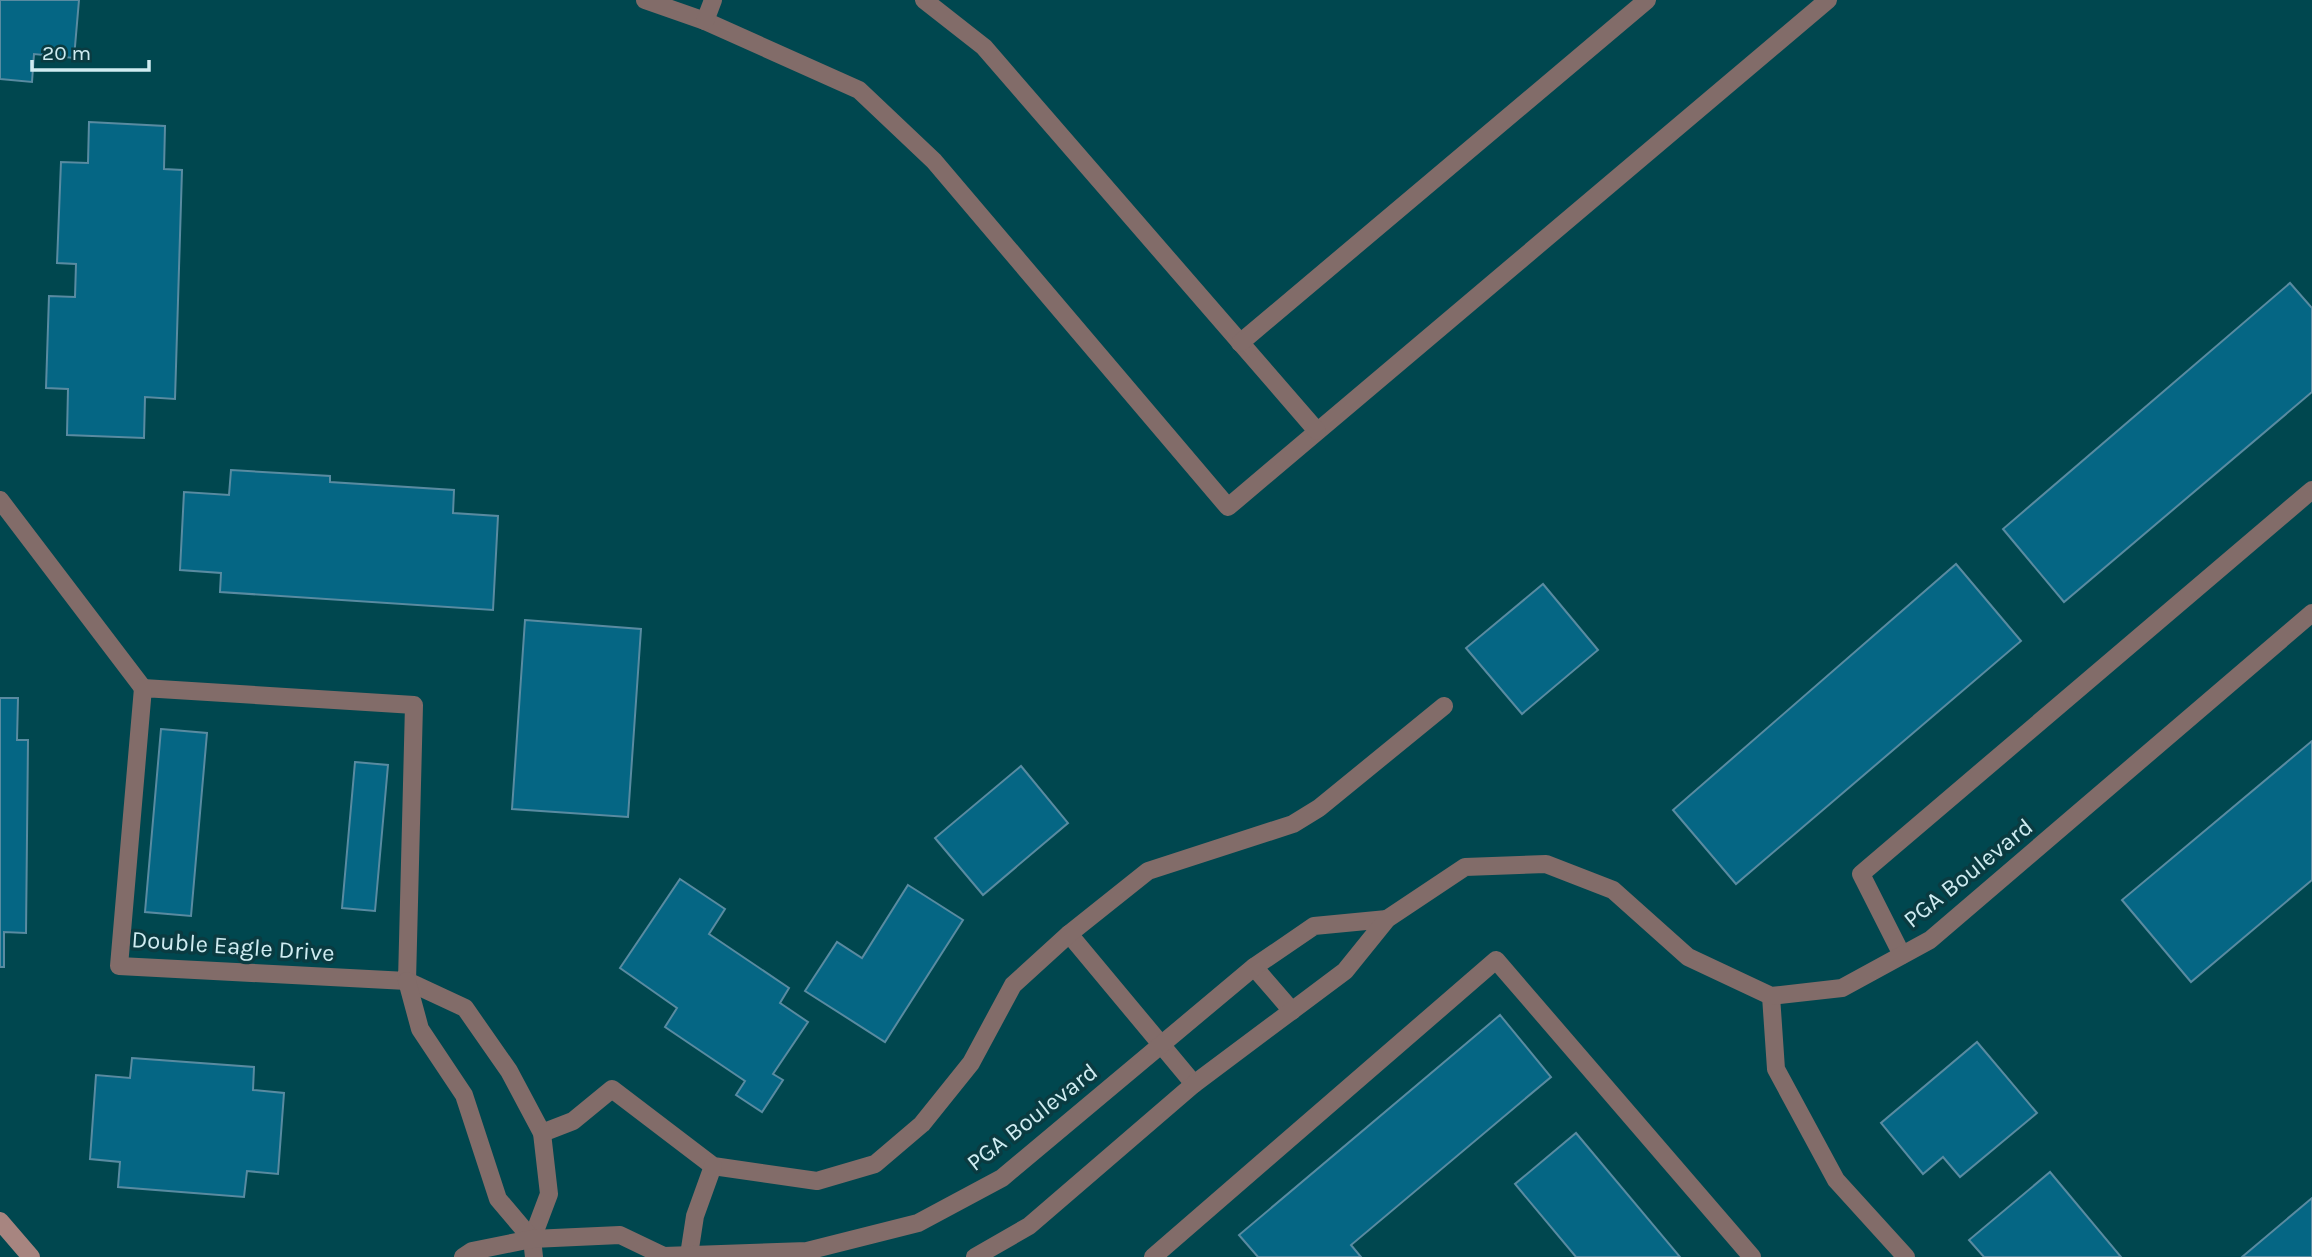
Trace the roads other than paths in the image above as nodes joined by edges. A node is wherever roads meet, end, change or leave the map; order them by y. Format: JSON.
{"nodes":[{"id":1,"x":645,"y":0,"type":"edge"},
{"id":2,"x":713,"y":0,"type":"edge"},
{"id":3,"x":924,"y":0,"type":"edge"},
{"id":4,"x":1647,"y":0,"type":"edge"},
{"id":5,"x":1828,"y":0,"type":"edge"},
{"id":6,"x":705,"y":21,"type":"junction"},
{"id":7,"x":1240,"y":343,"type":"junction"},
{"id":8,"x":1317,"y":431,"type":"junction"},
{"id":9,"x":2312,"y":490,"type":"edge"},
{"id":10,"x":0,"y":500,"type":"edge"},
{"id":11,"x":2312,"y":613,"type":"edge"},
{"id":12,"x":143,"y":688,"type":"junction"},
{"id":13,"x":1444,"y":706,"type":"dead end"},
{"id":14,"x":1387,"y":919,"type":"junction"},
{"id":15,"x":1069,"y":934,"type":"junction"},
{"id":16,"x":1902,"y":956,"type":"junction"},
{"id":17,"x":1254,"y":967,"type":"junction"},
{"id":18,"x":407,"y":981,"type":"junction"},
{"id":19,"x":1772,"y":996,"type":"junction"},
{"id":20,"x":1292,"y":1011,"type":"junction"},
{"id":21,"x":1161,"y":1045,"type":"junction"},
{"id":22,"x":1194,"y":1084,"type":"junction"},
{"id":23,"x":541,"y":1133,"type":"junction"},
{"id":24,"x":713,"y":1166,"type":"junction"},
{"id":25,"x":0,"y":1221,"type":"edge"},
{"id":26,"x":533,"y":1248,"type":"edge"},
{"id":27,"x":689,"y":1255,"type":"junction"},
{"id":28,"x":31,"y":1257,"type":"edge"},
{"id":29,"x":463,"y":1257,"type":"edge"},
{"id":30,"x":975,"y":1257,"type":"edge"},
{"id":31,"x":1153,"y":1257,"type":"edge"},
{"id":32,"x":1752,"y":1257,"type":"edge"},
{"id":33,"x":1906,"y":1257,"type":"edge"}],
"edges":[{"from":1,"to":6,"type":"street"},
{"from":2,"to":6,"type":"street"},
{"from":3,"to":7,"type":"street"},
{"from":4,"to":7,"type":"street"},
{"from":5,"to":8,"type":"street"},
{"from":6,"to":8,"type":"street"},
{"from":7,"to":8,"type":"street"},
{"from":9,"to":16,"type":"street"},
{"from":10,"to":12,"type":"street"},
{"from":11,"to":16,"type":"street","name":"PGA Boulevard"},
{"from":12,"to":18,"type":"street"},
{"from":12,"to":18,"type":"street","name":"Double Eagle Drive"},
{"from":13,"to":15,"type":"street"},
{"from":14,"to":17,"type":"street","name":"PGA Boulevard"},
{"from":14,"to":19,"type":"street","name":"PGA Boulevard"},
{"from":14,"to":20,"type":"street","name":"PGA Boulevard"},
{"from":15,"to":21,"type":"street"},
{"from":15,"to":24,"type":"street"},
{"from":16,"to":19,"type":"street","name":"PGA Boulevard"},
{"from":17,"to":20,"type":"street"},
{"from":17,"to":21,"type":"street","name":"PGA Boulevard"},
{"from":18,"to":23,"type":"street","name":"Double Eagle Drive"},
{"from":18,"to":26,"type":"street"},
{"from":19,"to":33,"type":"street"},
{"from":20,"to":22,"type":"street","name":"PGA Boulevard"},
{"from":21,"to":22,"type":"street"},
{"from":21,"to":27,"type":"street","name":"PGA Boulevard"},
{"from":22,"to":30,"type":"street","name":"PGA Boulevard"},
{"from":23,"to":24,"type":"street"},
{"from":23,"to":26,"type":"street","name":"Double Eagle Drive"},
{"from":24,"to":27,"type":"street"},
{"from":25,"to":28,"type":"street"},
{"from":26,"to":27,"type":"street","name":"PGA Boulevard"},
{"from":26,"to":29,"type":"street","name":"PGA Boulevard"},
{"from":31,"to":32,"type":"street"}]}
